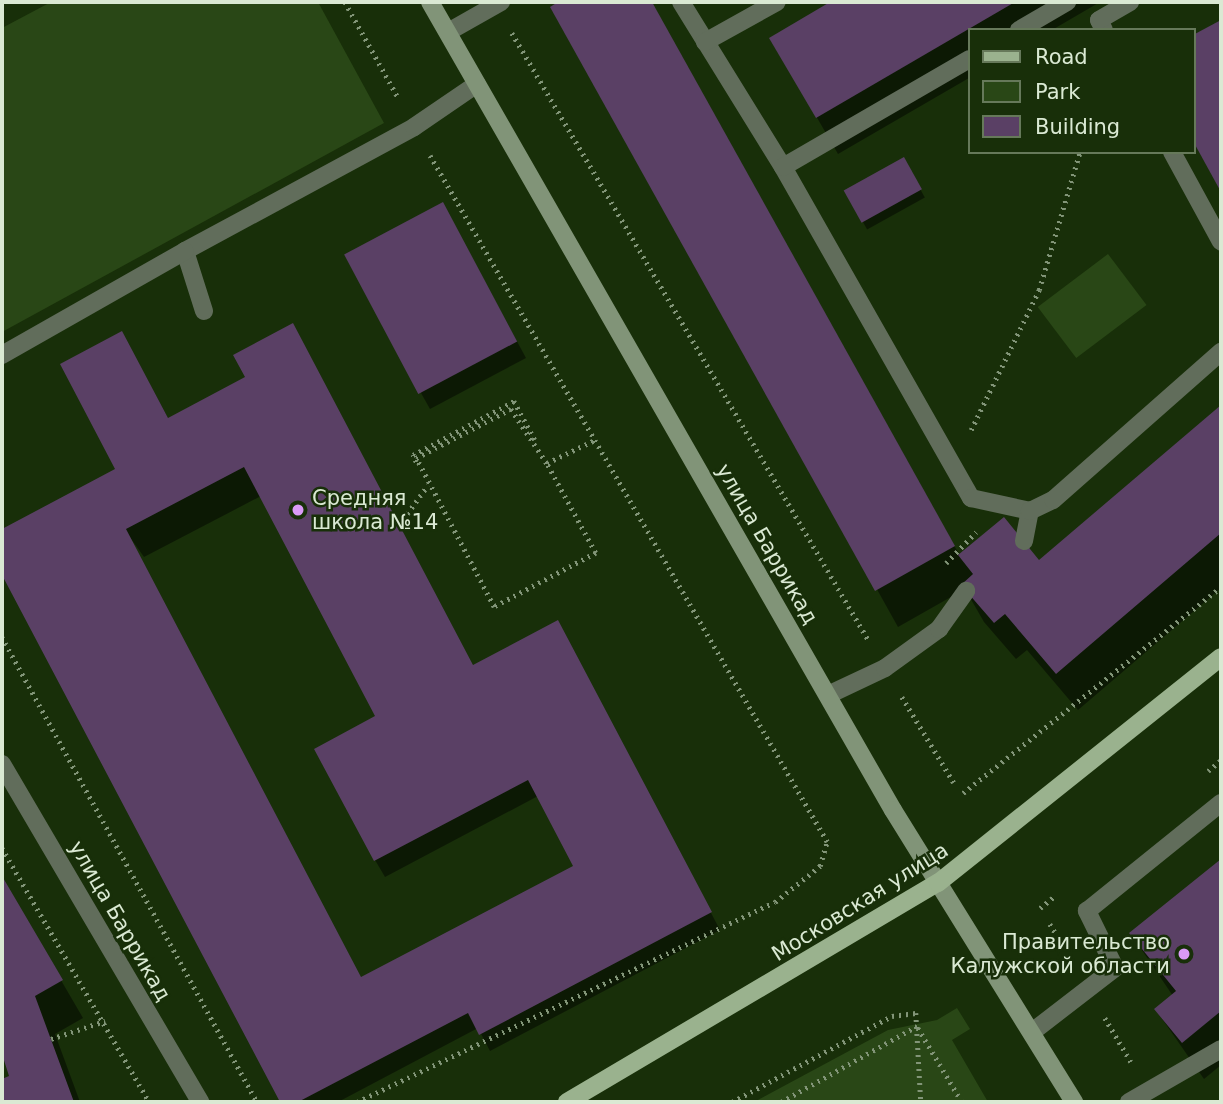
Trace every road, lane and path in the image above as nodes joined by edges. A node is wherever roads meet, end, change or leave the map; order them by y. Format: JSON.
{"nodes":[{"id":1,"x":345,"y":2,"type":"edge"},
{"id":2,"x":430,"y":2,"type":"edge"},
{"id":3,"x":681,"y":2,"type":"edge"},
{"id":4,"x":777,"y":2,"type":"edge"},
{"id":5,"x":1067,"y":2,"type":"edge"},
{"id":6,"x":1130,"y":2,"type":"edge"},
{"id":7,"x":499,"y":3,"type":"edge"},
{"id":8,"x":1022,"y":28,"type":"edge"},
{"id":9,"x":1103,"y":28,"type":"edge"},
{"id":10,"x":448,"y":33,"type":"junction"},
{"id":11,"x":705,"y":42,"type":"junction"},
{"id":12,"x":968,"y":60,"type":"edge"},
{"id":13,"x":477,"y":84,"type":"junction"},
{"id":14,"x":414,"y":127,"type":"junction"},
{"id":15,"x":1079,"y":154,"type":"edge"},
{"id":16,"x":1173,"y":154,"type":"edge"},
{"id":17,"x":783,"y":167,"type":"junction"},
{"id":18,"x":1221,"y":242,"type":"edge"},
{"id":19,"x":185,"y":251,"type":"junction"},
{"id":20,"x":204,"y":312,"type":"dead end"},
{"id":21,"x":1221,"y":352,"type":"edge"},
{"id":22,"x":2,"y":355,"type":"edge"},
{"id":23,"x":595,"y":440,"type":"junction"},
{"id":24,"x":951,"y":464,"type":"junction"},
{"id":25,"x":548,"y":465,"type":"junction"},
{"id":26,"x":428,"y":484,"type":"junction"},
{"id":27,"x":1030,"y":511,"type":"junction"},
{"id":28,"x":399,"y":525,"type":"dead end"},
{"id":29,"x":1024,"y":541,"type":"dead end"},
{"id":30,"x":1221,"y":587,"type":"edge"},
{"id":31,"x":966,"y":591,"type":"dead end"},
{"id":32,"x":2,"y":637,"type":"edge"},
{"id":33,"x":1221,"y":657,"type":"edge"},
{"id":34,"x":884,"y":667,"type":"junction"},
{"id":35,"x":828,"y":695,"type":"junction"},
{"id":36,"x":2,"y":764,"type":"edge"},
{"id":37,"x":954,"y":783,"type":"dead end"},
{"id":38,"x":962,"y":793,"type":"dead end"},
{"id":39,"x":1221,"y":803,"type":"edge"},
{"id":40,"x":2,"y":848,"type":"edge"},
{"id":41,"x":938,"y":883,"type":"junction"},
{"id":42,"x":105,"y":1021,"type":"junction"},
{"id":43,"x":917,"y":1026,"type":"junction"},
{"id":44,"x":1032,"y":1032,"type":"junction"},
{"id":45,"x":51,"y":1039,"type":"dead end"},
{"id":46,"x":1221,"y":1049,"type":"edge"},
{"id":47,"x":149,"y":1102,"type":"edge"},
{"id":48,"x":200,"y":1102,"type":"edge"},
{"id":49,"x":257,"y":1102,"type":"edge"},
{"id":50,"x":357,"y":1102,"type":"edge"},
{"id":51,"x":567,"y":1102,"type":"edge"},
{"id":52,"x":732,"y":1102,"type":"edge"},
{"id":53,"x":781,"y":1102,"type":"edge"},
{"id":54,"x":921,"y":1102,"type":"edge"},
{"id":55,"x":962,"y":1102,"type":"edge"},
{"id":56,"x":1074,"y":1102,"type":"edge"},
{"id":57,"x":1129,"y":1102,"type":"edge"}],
"edges":[{"from":1,"to":14,"type":"path"},
{"from":2,"to":10,"type":"street","name":"улица Баррикад"},
{"from":3,"to":11,"type":"street"},
{"from":4,"to":11,"type":"street"},
{"from":5,"to":8,"type":"street"},
{"from":6,"to":9,"type":"street"},
{"from":7,"to":10,"type":"street"},
{"from":7,"to":34,"type":"path"},
{"from":10,"to":13,"type":"street","name":"улица Баррикад"},
{"from":11,"to":17,"type":"street"},
{"from":12,"to":17,"type":"street"},
{"from":13,"to":14,"type":"street"},
{"from":13,"to":35,"type":"street","name":"улица Баррикад"},
{"from":14,"to":19,"type":"street"},
{"from":14,"to":23,"type":"path"},
{"from":15,"to":24,"type":"path"},
{"from":16,"to":18,"type":"street"},
{"from":17,"to":24,"type":"street"},
{"from":19,"to":20,"type":"street"},
{"from":19,"to":22,"type":"street"},
{"from":21,"to":27,"type":"street"},
{"from":23,"to":25,"type":"path"},
{"from":23,"to":50,"type":"path"},
{"from":24,"to":27,"type":"street"},
{"from":25,"to":26,"type":"path"},
{"from":25,"to":26,"type":"path"},
{"from":26,"to":28,"type":"path"},
{"from":27,"to":29,"type":"street"},
{"from":30,"to":38,"type":"path"},
{"from":31,"to":34,"type":"street"},
{"from":32,"to":49,"type":"path"},
{"from":33,"to":41,"type":"main road","name":"Московская улица"},
{"from":34,"to":35,"type":"street"},
{"from":34,"to":37,"type":"path"},
{"from":35,"to":41,"type":"street","name":"улица Баррикад"},
{"from":36,"to":48,"type":"street","name":"улица Баррикад"},
{"from":39,"to":44,"type":"street"},
{"from":40,"to":42,"type":"path"},
{"from":41,"to":44,"type":"street","name":"улица Баррикад"},
{"from":41,"to":51,"type":"main road","name":"Московская улица"},
{"from":42,"to":45,"type":"path"},
{"from":42,"to":47,"type":"path"},
{"from":43,"to":52,"type":"path"},
{"from":43,"to":53,"type":"path"},
{"from":43,"to":54,"type":"path"},
{"from":43,"to":55,"type":"path"},
{"from":44,"to":56,"type":"street","name":"улица Баррикад"},
{"from":46,"to":57,"type":"street"}]}
